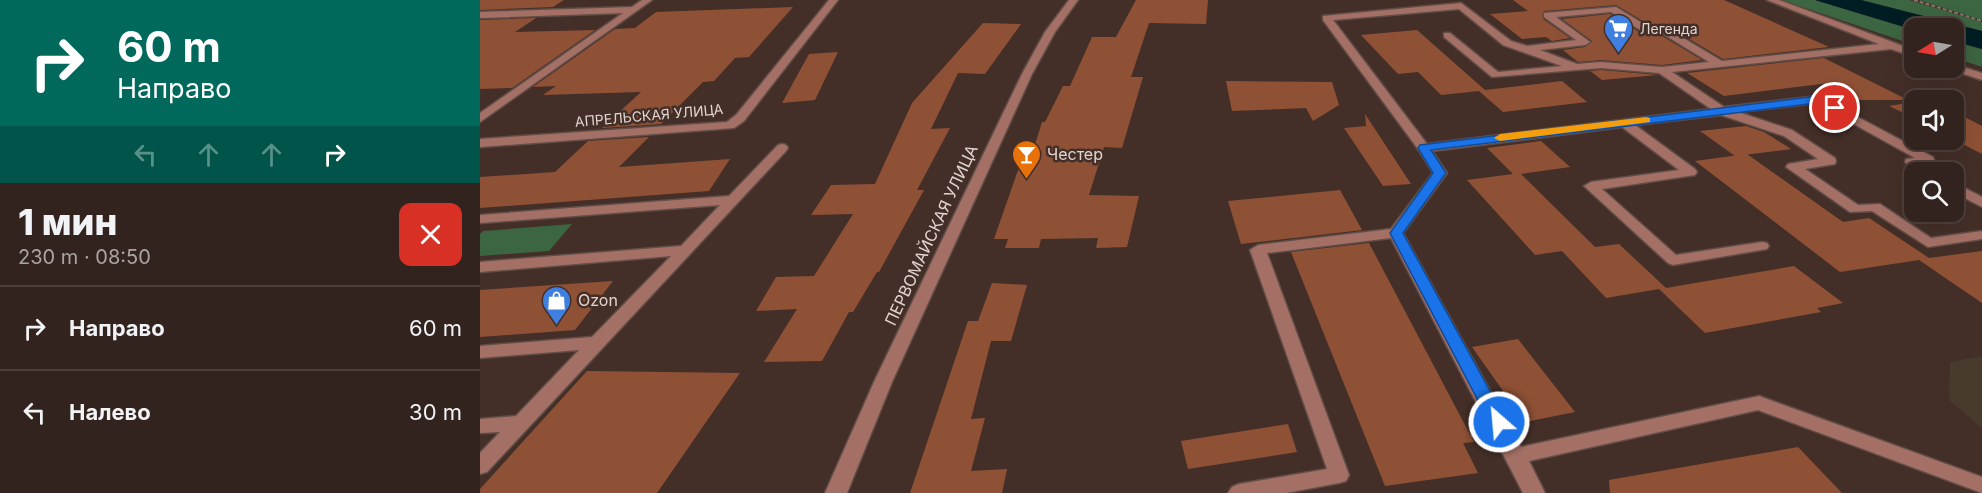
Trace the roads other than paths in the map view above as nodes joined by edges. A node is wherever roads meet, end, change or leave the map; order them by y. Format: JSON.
{"nodes":[{"id":1,"x":648,"y":0,"type":"edge"},
{"id":2,"x":834,"y":0,"type":"edge"},
{"id":3,"x":1074,"y":0,"type":"edge"},
{"id":4,"x":1771,"y":0,"type":"edge"},
{"id":5,"x":635,"y":10,"type":"junction"},
{"id":6,"x":480,"y":15,"type":"edge"},
{"id":7,"x":1447,"y":34,"type":"dead end"},
{"id":8,"x":1890,"y":46,"type":"junction"},
{"id":9,"x":1527,"y":50,"type":"junction"},
{"id":10,"x":1904,"y":51,"type":"edge"},
{"id":11,"x":1720,"y":64,"type":"junction"},
{"id":12,"x":1575,"y":67,"type":"junction"},
{"id":13,"x":1662,"y":70,"type":"junction"},
{"id":14,"x":1964,"y":71,"type":"edge"},
{"id":15,"x":1982,"y":77,"type":"edge"},
{"id":16,"x":1722,"y":111,"type":"junction"},
{"id":17,"x":480,"y":118,"type":"edge"},
{"id":18,"x":1624,"y":123,"type":"junction"},
{"id":19,"x":480,"y":143,"type":"edge"},
{"id":20,"x":782,"y":148,"type":"dead end"},
{"id":21,"x":1424,"y":148,"type":"junction"},
{"id":22,"x":1911,"y":162,"type":"edge"},
{"id":23,"x":1964,"y":192,"type":"edge"},
{"id":24,"x":733,"y":200,"type":"junction"},
{"id":25,"x":1982,"y":203,"type":"edge"},
{"id":26,"x":480,"y":219,"type":"edge"},
{"id":27,"x":1396,"y":233,"type":"junction"},
{"id":28,"x":1982,"y":235,"type":"edge"},
{"id":29,"x":1762,"y":246,"type":"dead end"},
{"id":30,"x":685,"y":250,"type":"junction"},
{"id":31,"x":480,"y":267,"type":"edge"},
{"id":32,"x":597,"y":343,"type":"junction"},
{"id":33,"x":480,"y":352,"type":"edge"},
{"id":34,"x":521,"y":423,"type":"junction"},
{"id":35,"x":480,"y":426,"type":"edge"},
{"id":36,"x":1516,"y":456,"type":"junction"},
{"id":37,"x":480,"y":466,"type":"edge"},
{"id":38,"x":1982,"y":486,"type":"edge"},
{"id":39,"x":836,"y":493,"type":"edge"},
{"id":40,"x":1239,"y":493,"type":"edge"},
{"id":41,"x":1534,"y":493,"type":"edge"}],
"edges":[{"from":1,"to":5,"type":"street"},
{"from":2,"to":19,"type":"street","name":"АПРЕЛЬСКАЯ УЛИЦА"},
{"from":3,"to":39,"type":"street","name":"ПЕРВОМАЙСКАЯ УЛИЦА"},
{"from":4,"to":8,"type":"street"},
{"from":5,"to":6,"type":"street"},
{"from":5,"to":17,"type":"street"},
{"from":7,"to":12,"type":"street"},
{"from":8,"to":10,"type":"street"},
{"from":8,"to":11,"type":"street"},
{"from":9,"to":11,"type":"street"},
{"from":9,"to":12,"type":"street"},
{"from":9,"to":21,"type":"street"},
{"from":11,"to":13,"type":"street"},
{"from":12,"to":13,"type":"street"},
{"from":13,"to":16,"type":"street"},
{"from":14,"to":15,"type":"street"},
{"from":16,"to":18,"type":"street"},
{"from":16,"to":22,"type":"street"},
{"from":16,"to":28,"type":"street"},
{"from":18,"to":21,"type":"street"},
{"from":18,"to":29,"type":"street"},
{"from":20,"to":24,"type":"street"},
{"from":21,"to":27,"type":"street"},
{"from":23,"to":25,"type":"street"},
{"from":24,"to":26,"type":"street"},
{"from":24,"to":30,"type":"street"},
{"from":27,"to":36,"type":"street"},
{"from":27,"to":40,"type":"street"},
{"from":30,"to":31,"type":"street"},
{"from":30,"to":32,"type":"street"},
{"from":32,"to":33,"type":"street"},
{"from":32,"to":34,"type":"street"},
{"from":34,"to":35,"type":"street"},
{"from":34,"to":37,"type":"street"},
{"from":36,"to":38,"type":"street"},
{"from":36,"to":41,"type":"street"}]}
